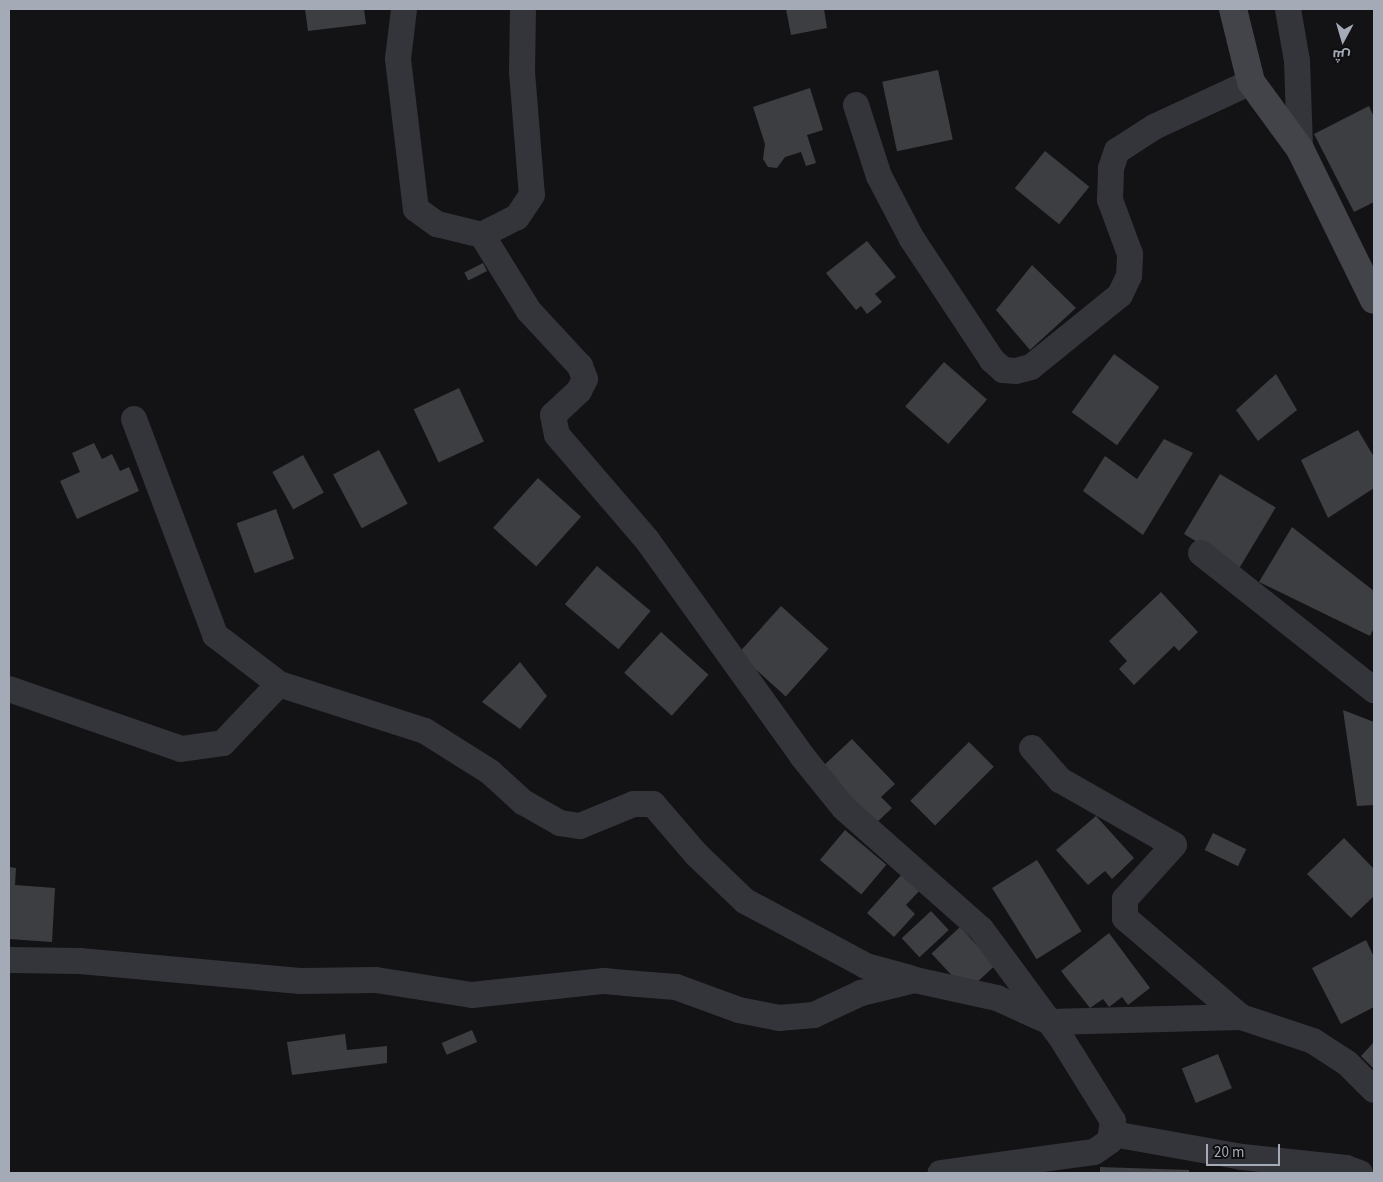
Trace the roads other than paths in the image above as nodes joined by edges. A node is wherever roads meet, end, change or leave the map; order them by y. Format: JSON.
{"nodes":[{"id":1,"x":404,"y":9,"type":"edge"},
{"id":2,"x":523,"y":9,"type":"edge"},
{"id":3,"x":1233,"y":9,"type":"edge"},
{"id":4,"x":1288,"y":9,"type":"edge"},
{"id":5,"x":1251,"y":82,"type":"junction"},
{"id":6,"x":856,"y":105,"type":"dead end"},
{"id":7,"x":1300,"y":148,"type":"junction"},
{"id":8,"x":482,"y":235,"type":"junction"},
{"id":9,"x":1374,"y":300,"type":"edge"},
{"id":10,"x":134,"y":419,"type":"dead end"},
{"id":11,"x":1201,"y":554,"type":"dead end"},
{"id":12,"x":280,"y":684,"type":"junction"},
{"id":13,"x":9,"y":690,"type":"edge"},
{"id":14,"x":1374,"y":690,"type":"edge"},
{"id":15,"x":1032,"y":748,"type":"dead end"},
{"id":16,"x":9,"y":960,"type":"edge"},
{"id":17,"x":50,"y":961,"type":"junction"},
{"id":18,"x":9,"y":971,"type":"edge"},
{"id":19,"x":915,"y":980,"type":"junction"},
{"id":20,"x":1241,"y":1017,"type":"junction"},
{"id":21,"x":1050,"y":1022,"type":"junction"},
{"id":22,"x":1374,"y":1090,"type":"edge"},
{"id":23,"x":1113,"y":1134,"type":"junction"},
{"id":24,"x":940,"y":1173,"type":"edge"},
{"id":25,"x":1360,"y":1173,"type":"edge"}],
"edges":[{"from":1,"to":8,"type":"street"},
{"from":2,"to":8,"type":"street"},
{"from":3,"to":5,"type":"street"},
{"from":4,"to":7,"type":"street"},
{"from":5,"to":6,"type":"street"},
{"from":5,"to":7,"type":"street"},
{"from":7,"to":9,"type":"street"},
{"from":8,"to":21,"type":"street"},
{"from":10,"to":12,"type":"street"},
{"from":11,"to":14,"type":"street"},
{"from":12,"to":13,"type":"street"},
{"from":12,"to":19,"type":"street"},
{"from":15,"to":20,"type":"street"},
{"from":16,"to":17,"type":"street"},
{"from":17,"to":18,"type":"street"},
{"from":17,"to":19,"type":"street"},
{"from":19,"to":21,"type":"street"},
{"from":20,"to":21,"type":"street"},
{"from":20,"to":22,"type":"street"},
{"from":21,"to":23,"type":"street"},
{"from":23,"to":24,"type":"street"},
{"from":23,"to":25,"type":"street"}]}
